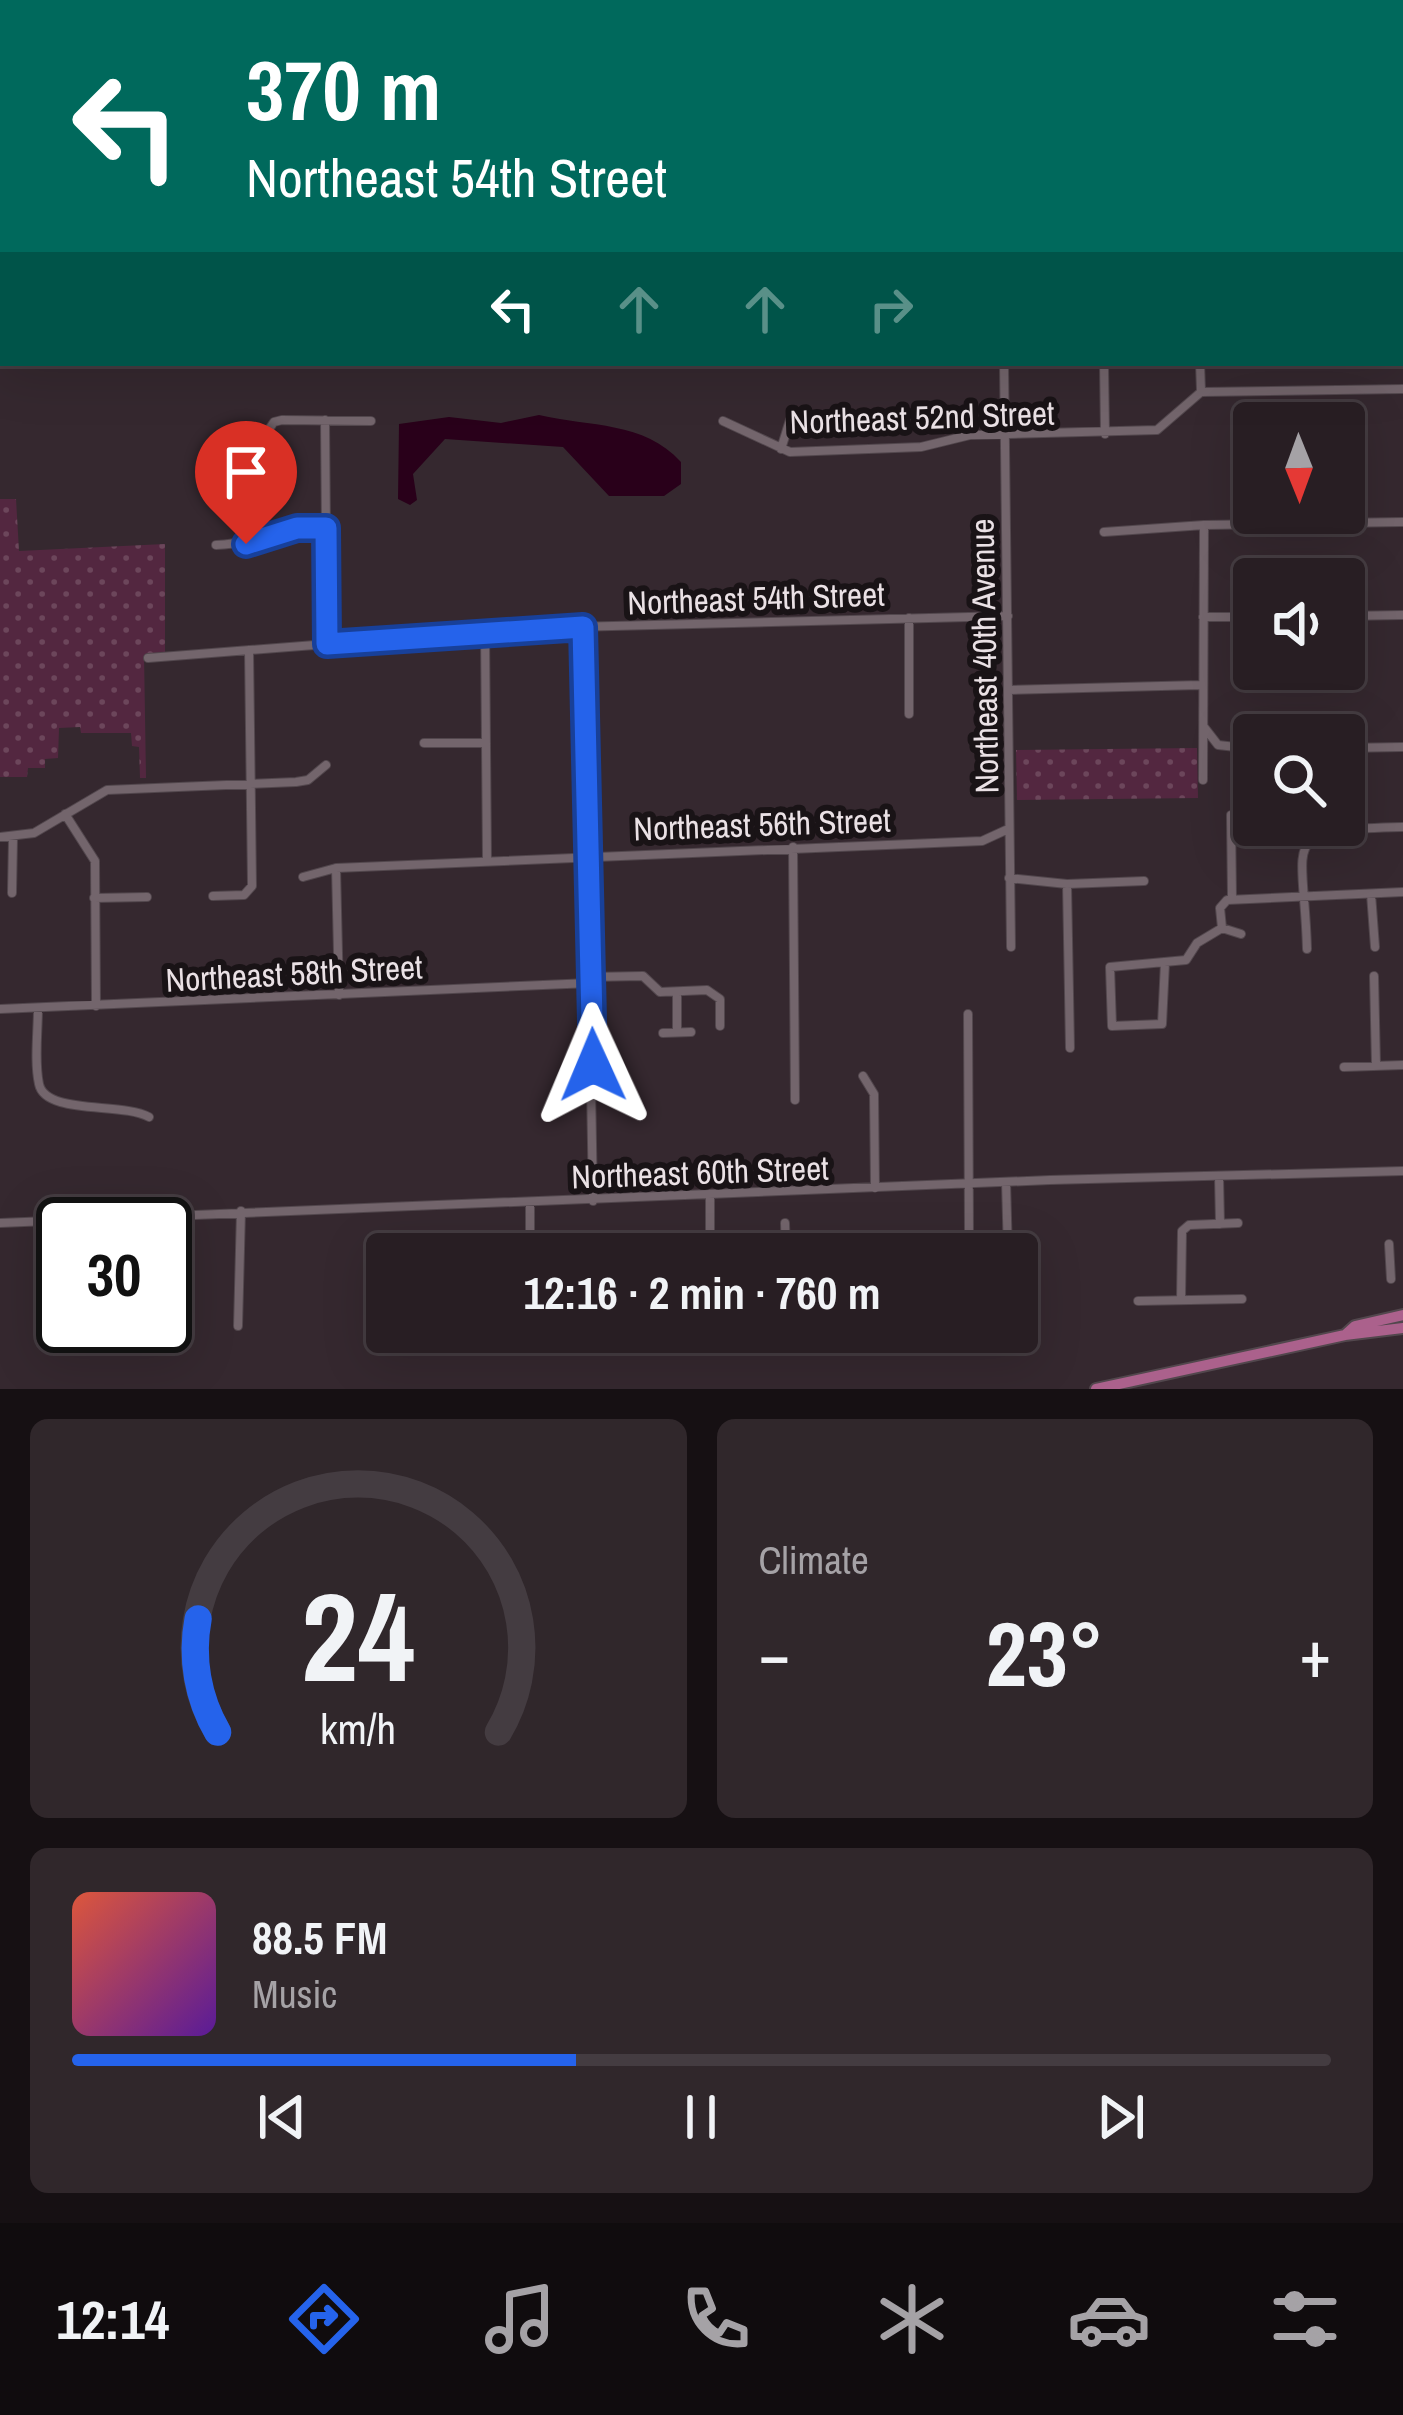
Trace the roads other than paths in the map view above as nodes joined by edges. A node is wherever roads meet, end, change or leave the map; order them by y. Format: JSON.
{"nodes":[{"id":1,"x":1004,"y":366,"type":"edge"},
{"id":2,"x":1104,"y":366,"type":"edge"},
{"id":3,"x":1200,"y":366,"type":"edge"},
{"id":4,"x":1403,"y":388,"type":"edge"},
{"id":5,"x":1201,"y":392,"type":"junction"},
{"id":6,"x":326,"y":420,"type":"junction"},
{"id":7,"x":790,"y":420,"type":"dead end"},
{"id":8,"x":371,"y":421,"type":"dead end"},
{"id":9,"x":723,"y":421,"type":"dead end"},
{"id":10,"x":1105,"y":434,"type":"junction"},
{"id":11,"x":1005,"y":436,"type":"junction"},
{"id":12,"x":260,"y":442,"type":"dead end"},
{"id":13,"x":781,"y":449,"type":"junction"},
{"id":14,"x":1403,"y":523,"type":"edge"},
{"id":15,"x":1204,"y":524,"type":"junction"},
{"id":16,"x":326,"y":528,"type":"junction"},
{"id":17,"x":1104,"y":532,"type":"dead end"},
{"id":18,"x":216,"y":545,"type":"dead end"},
{"id":19,"x":1008,"y":616,"type":"junction"},
{"id":20,"x":1233,"y":616,"type":"edge"},
{"id":21,"x":1365,"y":616,"type":"edge"},
{"id":22,"x":1403,"y":616,"type":"edge"},
{"id":23,"x":1203,"y":617,"type":"junction"},
{"id":24,"x":909,"y":618,"type":"junction"},
{"id":25,"x":583,"y":627,"type":"junction"},
{"id":26,"x":485,"y":631,"type":"junction"},
{"id":27,"x":327,"y":644,"type":"junction"},
{"id":28,"x":249,"y":650,"type":"junction"},
{"id":29,"x":148,"y":658,"type":"dead end"},
{"id":30,"x":1200,"y":685,"type":"junction"},
{"id":31,"x":1009,"y":691,"type":"junction"},
{"id":32,"x":909,"y":714,"type":"dead end"},
{"id":33,"x":1201,"y":720,"type":"junction"},
{"id":34,"x":486,"y":742,"type":"junction"},
{"id":35,"x":424,"y":743,"type":"dead end"},
{"id":36,"x":1233,"y":747,"type":"edge"},
{"id":37,"x":1403,"y":747,"type":"edge"},
{"id":38,"x":1365,"y":748,"type":"edge"},
{"id":39,"x":326,"y":765,"type":"dead end"},
{"id":40,"x":1203,"y":780,"type":"dead end"},
{"id":41,"x":251,"y":784,"type":"junction"},
{"id":42,"x":65,"y":814,"type":"junction"},
{"id":43,"x":1231,"y":814,"type":"dead end"},
{"id":44,"x":1403,"y":827,"type":"edge"},
{"id":45,"x":1006,"y":830,"type":"junction"},
{"id":46,"x":0,"y":837,"type":"edge"},
{"id":47,"x":13,"y":838,"type":"junction"},
{"id":48,"x":793,"y":847,"type":"junction"},
{"id":49,"x":586,"y":854,"type":"junction"},
{"id":50,"x":487,"y":860,"type":"junction"},
{"id":51,"x":336,"y":868,"type":"junction"},
{"id":52,"x":303,"y":878,"type":"dead end"},
{"id":53,"x":1009,"y":878,"type":"junction"},
{"id":54,"x":1144,"y":881,"type":"dead end"},
{"id":55,"x":1067,"y":884,"type":"junction"},
{"id":56,"x":11,"y":892,"type":"dead end"},
{"id":57,"x":1403,"y":892,"type":"edge"},
{"id":58,"x":1371,"y":894,"type":"junction"},
{"id":59,"x":213,"y":896,"type":"dead end"},
{"id":60,"x":147,"y":897,"type":"dead end"},
{"id":61,"x":94,"y":898,"type":"junction"},
{"id":62,"x":1305,"y":898,"type":"junction"},
{"id":63,"x":1232,"y":899,"type":"junction"},
{"id":64,"x":1222,"y":928,"type":"junction"},
{"id":65,"x":1241,"y":934,"type":"dead end"},
{"id":66,"x":1011,"y":946,"type":"dead end"},
{"id":67,"x":1375,"y":947,"type":"dead end"},
{"id":68,"x":1307,"y":949,"type":"dead end"},
{"id":69,"x":1165,"y":963,"type":"junction"},
{"id":70,"x":1374,"y":976,"type":"dead end"},
{"id":71,"x":590,"y":980,"type":"junction"},
{"id":72,"x":677,"y":992,"type":"junction"},
{"id":73,"x":339,"y":994,"type":"junction"},
{"id":74,"x":96,"y":1006,"type":"junction"},
{"id":75,"x":38,"y":1008,"type":"junction"},
{"id":76,"x":0,"y":1009,"type":"edge"},
{"id":77,"x":968,"y":1014,"type":"dead end"},
{"id":78,"x":720,"y":1026,"type":"dead end"},
{"id":79,"x":677,"y":1032,"type":"junction"},
{"id":80,"x":691,"y":1032,"type":"dead end"},
{"id":81,"x":663,"y":1033,"type":"dead end"},
{"id":82,"x":1070,"y":1048,"type":"dead end"},
{"id":83,"x":1376,"y":1065,"type":"junction"},
{"id":84,"x":1403,"y":1065,"type":"edge"},
{"id":85,"x":1344,"y":1067,"type":"dead end"},
{"id":86,"x":863,"y":1076,"type":"dead end"},
{"id":87,"x":795,"y":1100,"type":"dead end"},
{"id":88,"x":149,"y":1117,"type":"dead end"},
{"id":89,"x":1403,"y":1172,"type":"edge"},
{"id":90,"x":1219,"y":1176,"type":"junction"},
{"id":91,"x":1006,"y":1182,"type":"junction"},
{"id":92,"x":970,"y":1184,"type":"junction"},
{"id":93,"x":875,"y":1188,"type":"junction"},
{"id":94,"x":710,"y":1196,"type":"junction"},
{"id":95,"x":593,"y":1201,"type":"junction"},
{"id":96,"x":530,"y":1203,"type":"junction"},
{"id":97,"x":241,"y":1211,"type":"junction"},
{"id":98,"x":192,"y":1215,"type":"edge"},
{"id":99,"x":36,"y":1222,"type":"edge"},
{"id":100,"x":0,"y":1223,"type":"edge"},
{"id":101,"x":785,"y":1223,"type":"dead end"},
{"id":102,"x":1238,"y":1223,"type":"dead end"},
{"id":103,"x":1220,"y":1224,"type":"junction"},
{"id":104,"x":530,"y":1233,"type":"edge"},
{"id":105,"x":710,"y":1233,"type":"edge"},
{"id":106,"x":785,"y":1233,"type":"edge"},
{"id":107,"x":969,"y":1233,"type":"edge"},
{"id":108,"x":1008,"y":1233,"type":"edge"},
{"id":109,"x":1389,"y":1244,"type":"dead end"},
{"id":110,"x":1403,"y":1263,"type":"edge"},
{"id":111,"x":1390,"y":1264,"type":"junction"},
{"id":112,"x":1391,"y":1279,"type":"dead end"},
{"id":113,"x":1242,"y":1299,"type":"dead end"},
{"id":114,"x":1181,"y":1300,"type":"junction"},
{"id":115,"x":1138,"y":1301,"type":"dead end"},
{"id":116,"x":1403,"y":1316,"type":"edge"},
{"id":117,"x":238,"y":1326,"type":"dead end"},
{"id":118,"x":1403,"y":1328,"type":"edge"},
{"id":119,"x":1346,"y":1334,"type":"junction"},
{"id":120,"x":1096,"y":1389,"type":"edge"}],
"edges":[{"from":1,"to":11,"type":"street","name":"Northeast 40th Avenue"},
{"from":2,"to":10,"type":"street"},
{"from":3,"to":5,"type":"street"},
{"from":4,"to":5,"type":"street"},
{"from":5,"to":10,"type":"street","name":"Northeast 52nd Street"},
{"from":6,"to":8,"type":"street"},
{"from":6,"to":12,"type":"street"},
{"from":6,"to":16,"type":"street"},
{"from":7,"to":13,"type":"street"},
{"from":9,"to":13,"type":"street","name":"Northeast 52nd Street"},
{"from":10,"to":11,"type":"street","name":"Northeast 52nd Street"},
{"from":11,"to":13,"type":"street","name":"Northeast 52nd Street"},
{"from":11,"to":19,"type":"street","name":"Northeast 40th Avenue"},
{"from":14,"to":15,"type":"street"},
{"from":15,"to":17,"type":"street"},
{"from":15,"to":23,"type":"street"},
{"from":16,"to":18,"type":"street"},
{"from":16,"to":27,"type":"street"},
{"from":19,"to":24,"type":"street","name":"Northeast 54th Street"},
{"from":19,"to":31,"type":"street","name":"Northeast 40th Avenue"},
{"from":20,"to":23,"type":"street"},
{"from":21,"to":22,"type":"street"},
{"from":23,"to":30,"type":"street"},
{"from":24,"to":25,"type":"street","name":"Northeast 54th Street"},
{"from":24,"to":32,"type":"street"},
{"from":25,"to":26,"type":"street","name":"Northeast 54th Street"},
{"from":25,"to":49,"type":"street"},
{"from":26,"to":27,"type":"street","name":"Northeast 54th Street"},
{"from":26,"to":34,"type":"street"},
{"from":27,"to":28,"type":"street","name":"Northeast 54th Street"},
{"from":28,"to":29,"type":"street","name":"Northeast 54th Street"},
{"from":28,"to":41,"type":"street"},
{"from":30,"to":31,"type":"street"},
{"from":30,"to":33,"type":"street"},
{"from":31,"to":45,"type":"street","name":"Northeast 40th Avenue"},
{"from":33,"to":36,"type":"street"},
{"from":33,"to":40,"type":"street"},
{"from":34,"to":35,"type":"street"},
{"from":34,"to":50,"type":"street"},
{"from":37,"to":38,"type":"street"},
{"from":39,"to":41,"type":"street"},
{"from":41,"to":42,"type":"street"},
{"from":41,"to":59,"type":"street"},
{"from":42,"to":47,"type":"street"},
{"from":42,"to":61,"type":"street"},
{"from":43,"to":63,"type":"street"},
{"from":44,"to":62,"type":"street"},
{"from":45,"to":48,"type":"street","name":"Northeast 56th Street"},
{"from":45,"to":53,"type":"street","name":"Northeast 40th Avenue"},
{"from":46,"to":47,"type":"street"},
{"from":47,"to":56,"type":"street"},
{"from":48,"to":49,"type":"street","name":"Northeast 56th Street"},
{"from":48,"to":87,"type":"street"},
{"from":49,"to":50,"type":"street","name":"Northeast 56th Street"},
{"from":49,"to":71,"type":"street"},
{"from":50,"to":51,"type":"street","name":"Northeast 56th Street"},
{"from":51,"to":52,"type":"street","name":"Northeast 56th Street"},
{"from":51,"to":73,"type":"street"},
{"from":53,"to":55,"type":"street"},
{"from":53,"to":66,"type":"street","name":"Northeast 40th Avenue"},
{"from":54,"to":55,"type":"street"},
{"from":55,"to":82,"type":"street"},
{"from":57,"to":58,"type":"street"},
{"from":58,"to":62,"type":"street"},
{"from":58,"to":67,"type":"street"},
{"from":60,"to":61,"type":"street"},
{"from":61,"to":74,"type":"street"},
{"from":62,"to":63,"type":"street"},
{"from":62,"to":68,"type":"street"},
{"from":63,"to":64,"type":"street"},
{"from":64,"to":65,"type":"street"},
{"from":64,"to":69,"type":"street"},
{"from":69,"to":69,"type":"street"},
{"from":70,"to":83,"type":"street"},
{"from":71,"to":72,"type":"street","name":"Northeast 58th Street"},
{"from":71,"to":73,"type":"street","name":"Northeast 58th Street"},
{"from":71,"to":95,"type":"street"},
{"from":72,"to":78,"type":"street"},
{"from":72,"to":79,"type":"street"},
{"from":73,"to":74,"type":"street","name":"Northeast 58th Street"},
{"from":74,"to":75,"type":"street","name":"Northeast 58th Street"},
{"from":75,"to":76,"type":"street","name":"Northeast 58th Street"},
{"from":75,"to":88,"type":"street"},
{"from":77,"to":92,"type":"street"},
{"from":79,"to":80,"type":"street"},
{"from":79,"to":81,"type":"street"},
{"from":83,"to":84,"type":"street"},
{"from":83,"to":85,"type":"street"},
{"from":86,"to":93,"type":"street"},
{"from":89,"to":90,"type":"street","name":"Northeast 60th Street"},
{"from":90,"to":91,"type":"street","name":"Northeast 60th Street"},
{"from":90,"to":103,"type":"street"},
{"from":91,"to":92,"type":"street","name":"Northeast 60th Street"},
{"from":91,"to":108,"type":"street"},
{"from":92,"to":93,"type":"street","name":"Northeast 60th Street"},
{"from":92,"to":107,"type":"street"},
{"from":93,"to":94,"type":"street","name":"Northeast 60th Street"},
{"from":94,"to":95,"type":"street","name":"Northeast 60th Street"},
{"from":94,"to":105,"type":"street"},
{"from":95,"to":96,"type":"street","name":"Northeast 60th Street"},
{"from":96,"to":97,"type":"street","name":"Northeast 60th Street"},
{"from":96,"to":104,"type":"street"},
{"from":97,"to":98,"type":"street","name":"Northeast 60th Street"},
{"from":97,"to":117,"type":"street"},
{"from":99,"to":100,"type":"street","name":"Northeast 60th Street"},
{"from":101,"to":106,"type":"street"},
{"from":102,"to":103,"type":"street"},
{"from":103,"to":114,"type":"street"},
{"from":109,"to":111,"type":"street"},
{"from":110,"to":111,"type":"street"},
{"from":111,"to":112,"type":"street"},
{"from":113,"to":114,"type":"street"},
{"from":114,"to":115,"type":"street"},
{"from":116,"to":119,"type":"main road"},
{"from":118,"to":119,"type":"main road"},
{"from":119,"to":120,"type":"main road"}]}
